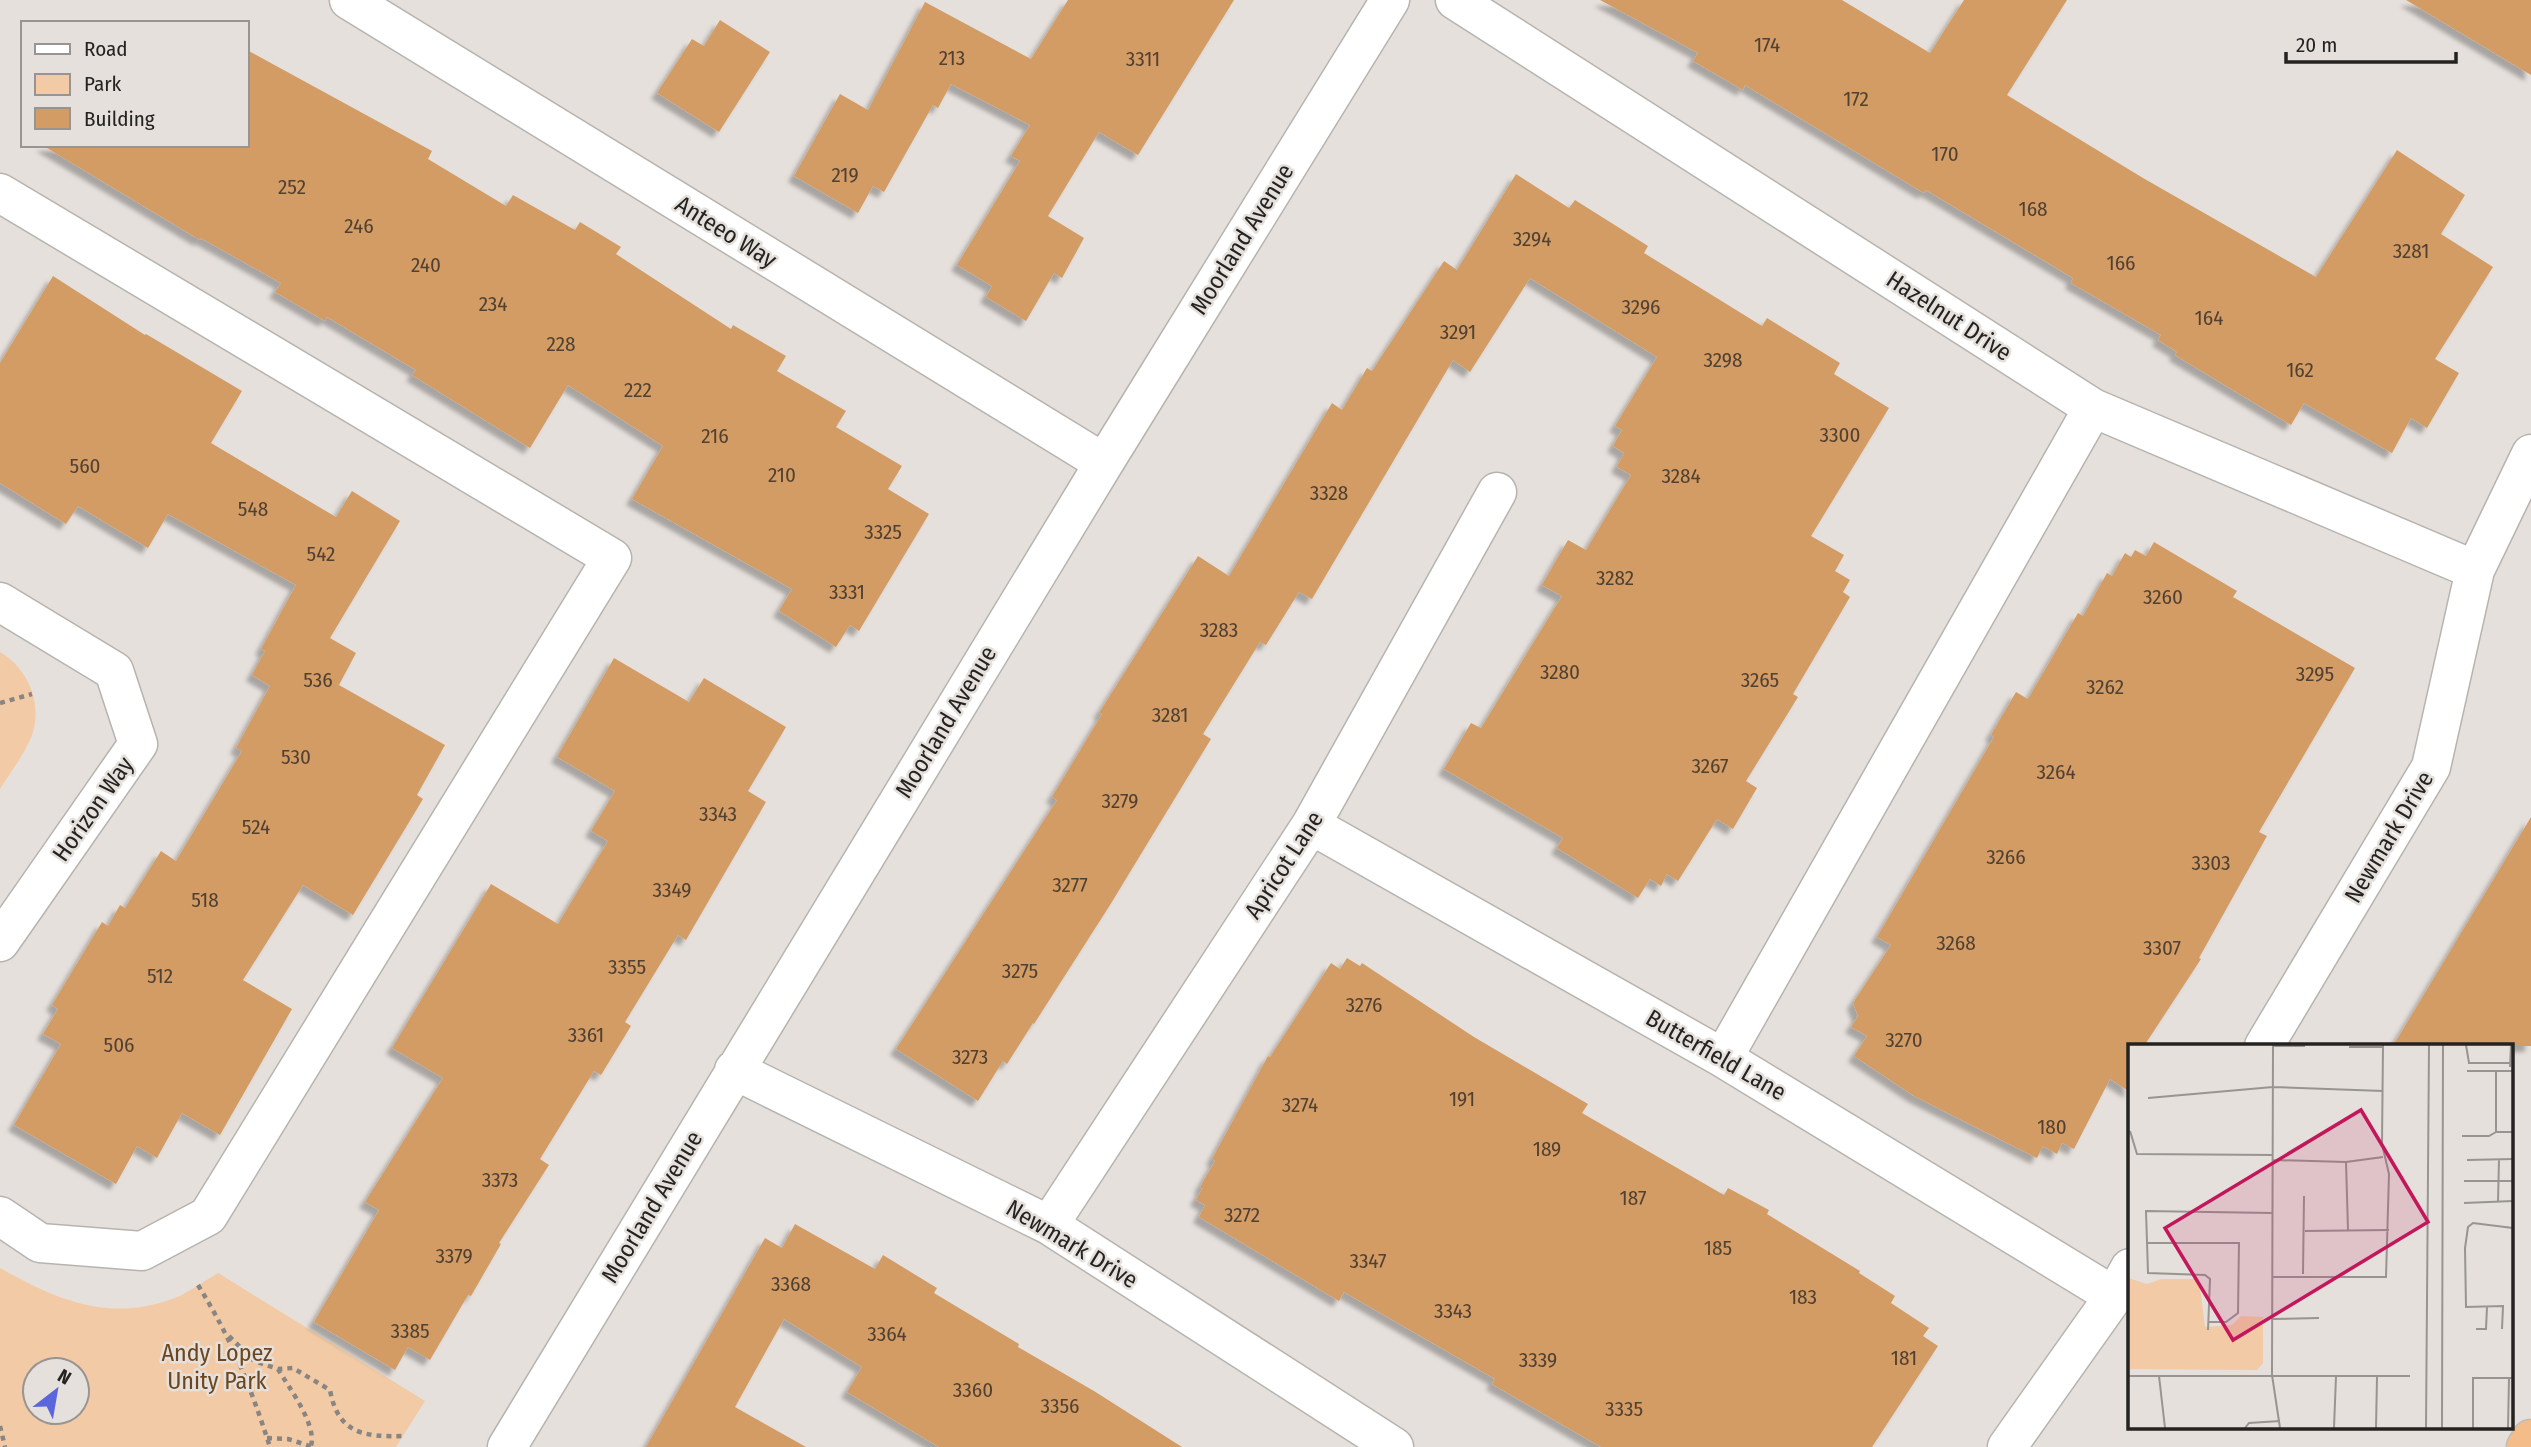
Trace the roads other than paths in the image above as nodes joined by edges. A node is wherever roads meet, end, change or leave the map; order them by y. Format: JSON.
{"nodes":[{"id":1,"x":349,"y":0,"type":"edge"},
{"id":2,"x":1390,"y":0,"type":"edge"},
{"id":3,"x":1455,"y":0,"type":"edge"},
{"id":4,"x":0,"y":193,"type":"edge"},
{"id":5,"x":2093,"y":408,"type":"junction"},
{"id":6,"x":2531,"y":454,"type":"edge"},
{"id":7,"x":1104,"y":463,"type":"junction"},
{"id":8,"x":1497,"y":492,"type":"dead end"},
{"id":9,"x":2475,"y":570,"type":"junction"},
{"id":10,"x":0,"y":602,"type":"edge"},
{"id":11,"x":1311,"y":825,"type":"junction"},
{"id":12,"x":0,"y":943,"type":"edge"},
{"id":13,"x":2265,"y":1044,"type":"edge"},
{"id":14,"x":1723,"y":1058,"type":"junction"},
{"id":15,"x":734,"y":1070,"type":"junction"},
{"id":16,"x":0,"y":1216,"type":"edge"},
{"id":17,"x":1049,"y":1225,"type":"junction"},
{"id":18,"x":2122,"y":1282,"type":"edge"},
{"id":19,"x":2531,"y":1438,"type":"edge"},
{"id":20,"x":507,"y":1447,"type":"edge"},
{"id":21,"x":1394,"y":1447,"type":"edge"},
{"id":22,"x":2007,"y":1447,"type":"edge"},
{"id":23,"x":2526,"y":1447,"type":"edge"}],
"edges":[{"from":1,"to":7,"type":"street","name":"Anteeo Way"},
{"from":2,"to":7,"type":"street","name":"Moorland Avenue"},
{"from":3,"to":5,"type":"street","name":"Hazelnut Drive"},
{"from":4,"to":16,"type":"street"},
{"from":5,"to":9,"type":"street","name":"Hazelnut Drive"},
{"from":5,"to":14,"type":"street"},
{"from":6,"to":9,"type":"street","name":"Newmark Drive"},
{"from":7,"to":15,"type":"street","name":"Moorland Avenue"},
{"from":8,"to":11,"type":"street","name":"Apricot Lane"},
{"from":9,"to":13,"type":"street","name":"Newmark Drive"},
{"from":10,"to":12,"type":"street","name":"Horizon Way"},
{"from":11,"to":14,"type":"street","name":"Butterfield Lane"},
{"from":11,"to":17,"type":"street","name":"Apricot Lane"},
{"from":14,"to":18,"type":"street","name":"Butterfield Lane"},
{"from":15,"to":17,"type":"street","name":"Newmark Drive"},
{"from":15,"to":20,"type":"street","name":"Moorland Avenue"},
{"from":17,"to":21,"type":"street","name":"Newmark Drive"},
{"from":18,"to":22,"type":"street"},
{"from":19,"to":23,"type":"highway"}]}
